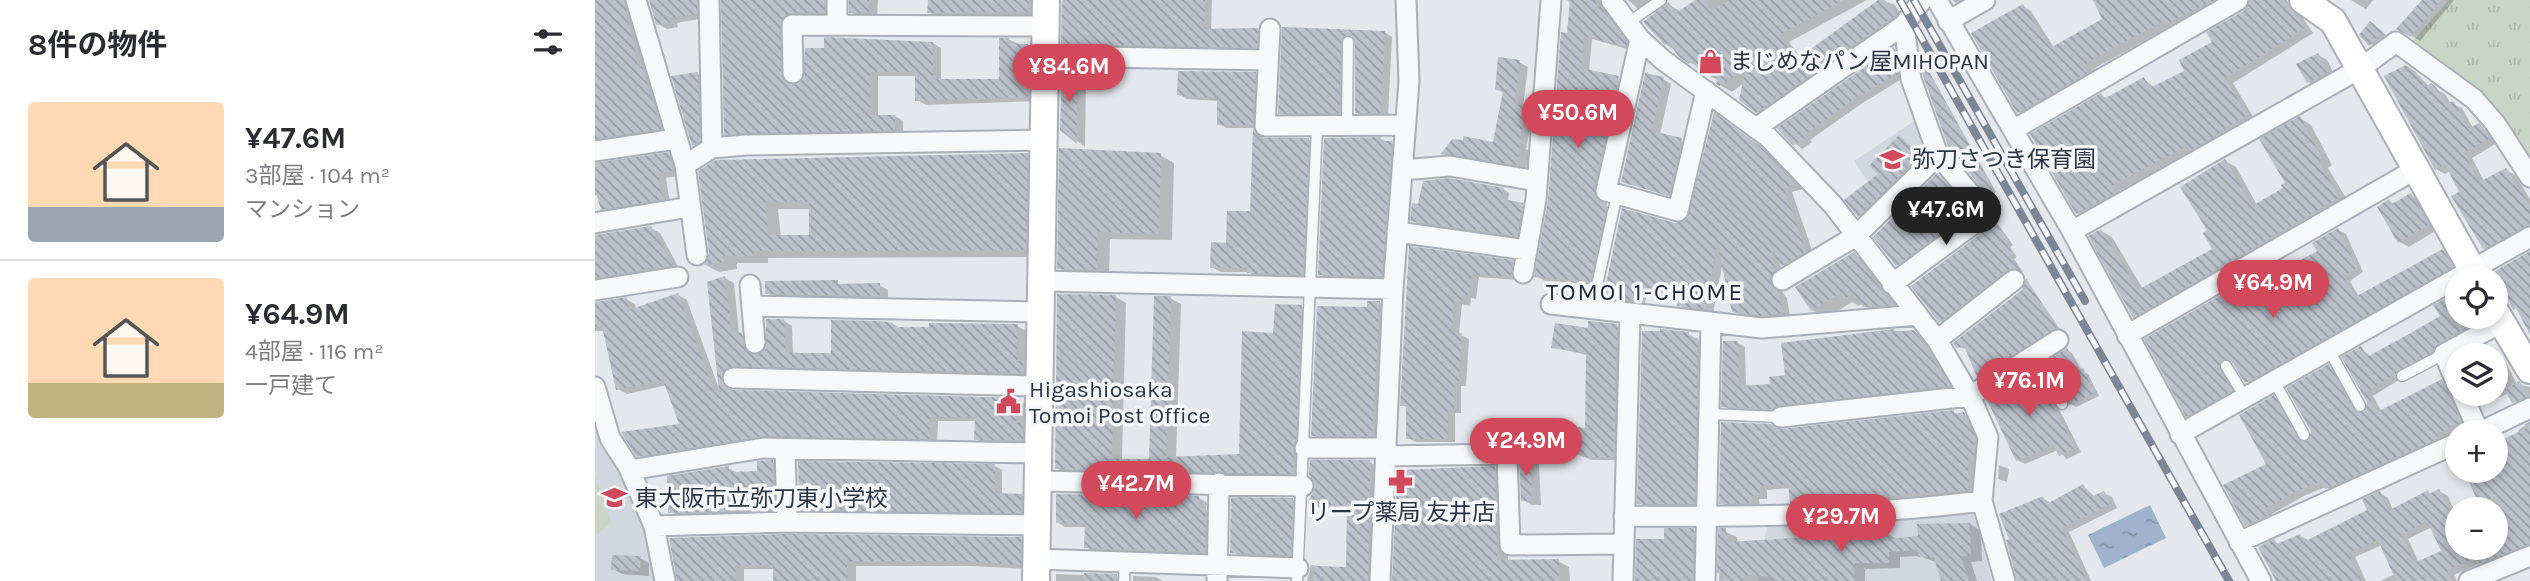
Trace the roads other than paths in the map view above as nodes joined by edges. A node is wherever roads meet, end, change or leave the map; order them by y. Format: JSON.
{"nodes":[{"id":1,"x":636,"y":0,"type":"edge"},
{"id":2,"x":709,"y":0,"type":"edge"},
{"id":3,"x":837,"y":0,"type":"edge"},
{"id":4,"x":1406,"y":0,"type":"edge"},
{"id":5,"x":1551,"y":0,"type":"edge"},
{"id":6,"x":1611,"y":0,"type":"edge"},
{"id":7,"x":1661,"y":0,"type":"edge"},
{"id":8,"x":1922,"y":0,"type":"edge"},
{"id":9,"x":1937,"y":0,"type":"edge"},
{"id":10,"x":1985,"y":0,"type":"edge"},
{"id":11,"x":2238,"y":0,"type":"edge"},
{"id":12,"x":2303,"y":0,"type":"edge"},
{"id":13,"x":1046,"y":13,"type":"edge"},
{"id":14,"x":1948,"y":21,"type":"junction"},
{"id":15,"x":1628,"y":23,"type":"junction"},
{"id":16,"x":837,"y":25,"type":"junction"},
{"id":17,"x":1903,"y":25,"type":"junction"},
{"id":18,"x":1270,"y":29,"type":"dead end"},
{"id":19,"x":1640,"y":39,"type":"junction"},
{"id":20,"x":1348,"y":42,"type":"dead end"},
{"id":21,"x":1044,"y":57,"type":"junction"},
{"id":22,"x":1268,"y":61,"type":"junction"},
{"id":23,"x":2361,"y":68,"type":"junction"},
{"id":24,"x":793,"y":73,"type":"dead end"},
{"id":25,"x":1706,"y":90,"type":"junction"},
{"id":26,"x":1405,"y":125,"type":"junction"},
{"id":27,"x":1317,"y":126,"type":"junction"},
{"id":28,"x":1347,"y":126,"type":"junction"},
{"id":29,"x":1756,"y":128,"type":"junction"},
{"id":30,"x":2013,"y":130,"type":"junction"},
{"id":31,"x":676,"y":139,"type":"junction"},
{"id":32,"x":1045,"y":140,"type":"junction"},
{"id":33,"x":712,"y":148,"type":"junction"},
{"id":34,"x":595,"y":151,"type":"edge"},
{"id":35,"x":1938,"y":155,"type":"junction"},
{"id":36,"x":685,"y":165,"type":"junction"},
{"id":37,"x":2416,"y":169,"type":"junction"},
{"id":38,"x":1402,"y":170,"type":"junction"},
{"id":39,"x":2530,"y":177,"type":"edge"},
{"id":40,"x":1537,"y":181,"type":"junction"},
{"id":41,"x":1970,"y":193,"type":"dead end"},
{"id":42,"x":1617,"y":194,"type":"junction"},
{"id":43,"x":689,"y":207,"type":"junction"},
{"id":44,"x":595,"y":223,"type":"edge"},
{"id":45,"x":1972,"y":225,"type":"dead end"},
{"id":46,"x":2072,"y":231,"type":"junction"},
{"id":47,"x":1398,"y":232,"type":"junction"},
{"id":48,"x":1856,"y":236,"type":"junction"},
{"id":49,"x":2530,"y":237,"type":"edge"},
{"id":50,"x":1527,"y":250,"type":"junction"},
{"id":51,"x":697,"y":255,"type":"dead end"},
{"id":52,"x":2470,"y":266,"type":"edge"},
{"id":53,"x":2486,"y":266,"type":"edge"},
{"id":54,"x":1523,"y":273,"type":"dead end"},
{"id":55,"x":678,"y":277,"type":"dead end"},
{"id":56,"x":1782,"y":280,"type":"dead end"},
{"id":57,"x":2014,"y":280,"type":"dead end"},
{"id":58,"x":1041,"y":281,"type":"junction"},
{"id":59,"x":1892,"y":284,"type":"junction"},
{"id":60,"x":750,"y":285,"type":"dead end"},
{"id":61,"x":1312,"y":287,"type":"junction"},
{"id":62,"x":1394,"y":289,"type":"junction"},
{"id":63,"x":2445,"y":289,"type":"edge"},
{"id":64,"x":595,"y":290,"type":"edge"},
{"id":65,"x":1551,"y":303,"type":"dead end"},
{"id":66,"x":752,"y":306,"type":"junction"},
{"id":67,"x":1592,"y":308,"type":"junction"},
{"id":68,"x":1040,"y":312,"type":"junction"},
{"id":69,"x":1630,"y":313,"type":"junction"},
{"id":70,"x":1918,"y":315,"type":"junction"},
{"id":71,"x":1711,"y":322,"type":"junction"},
{"id":72,"x":2481,"y":329,"type":"edge"},
{"id":73,"x":2506,"y":329,"type":"edge"},
{"id":74,"x":2127,"y":335,"type":"junction"},
{"id":75,"x":1937,"y":340,"type":"junction"},
{"id":76,"x":2058,"y":340,"type":"dead end"},
{"id":77,"x":755,"y":343,"type":"dead end"},
{"id":78,"x":2329,"y":350,"type":"junction"},
{"id":79,"x":2444,"y":354,"type":"joint"},
{"id":80,"x":2035,"y":355,"type":"junction"},
{"id":81,"x":2226,"y":366,"type":"dead end"},
{"id":82,"x":2530,"y":370,"type":"edge"},
{"id":83,"x":2402,"y":376,"type":"dead end"},
{"id":84,"x":733,"y":378,"type":"dead end"},
{"id":85,"x":2274,"y":381,"type":"junction"},
{"id":86,"x":1039,"y":386,"type":"junction"},
{"id":87,"x":595,"y":387,"type":"edge"},
{"id":88,"x":1970,"y":396,"type":"junction"},
{"id":89,"x":2245,"y":397,"type":"junction"},
{"id":90,"x":2062,"y":404,"type":"dead end"},
{"id":91,"x":2360,"y":407,"type":"dead end"},
{"id":92,"x":2530,"y":408,"type":"edge"},
{"id":93,"x":1710,"y":414,"type":"junction"},
{"id":94,"x":1781,"y":417,"type":"joint"},
{"id":95,"x":2505,"y":420,"type":"edge"},
{"id":96,"x":2180,"y":434,"type":"junction"},
{"id":97,"x":2304,"y":435,"type":"dead end"},
{"id":98,"x":2445,"y":448,"type":"edge"},
{"id":99,"x":785,"y":449,"type":"junction"},
{"id":100,"x":1305,"y":449,"type":"junction"},
{"id":101,"x":1386,"y":452,"type":"junction"},
{"id":102,"x":1038,"y":453,"type":"junction"},
{"id":103,"x":630,"y":470,"type":"junction"},
{"id":104,"x":1037,"y":481,"type":"junction"},
{"id":105,"x":1219,"y":483,"type":"junction"},
{"id":106,"x":1303,"y":486,"type":"junction"},
{"id":107,"x":1982,"y":500,"type":"junction"},
{"id":108,"x":1624,"y":516,"type":"junction"},
{"id":109,"x":1709,"y":516,"type":"junction"},
{"id":110,"x":787,"y":522,"type":"junction"},
{"id":111,"x":1037,"y":525,"type":"junction"},
{"id":112,"x":654,"y":526,"type":"junction"},
{"id":113,"x":2239,"y":542,"type":"junction"},
{"id":114,"x":1623,"y":544,"type":"junction"},
{"id":115,"x":2530,"y":556,"type":"edge"},
{"id":116,"x":1036,"y":570,"type":"edge"},
{"id":117,"x":1125,"y":571,"type":"edge"},
{"id":118,"x":1217,"y":572,"type":"edge"},
{"id":119,"x":1297,"y":575,"type":"edge"},
{"id":120,"x":665,"y":581,"type":"edge"},
{"id":121,"x":1380,"y":581,"type":"edge"},
{"id":122,"x":1623,"y":581,"type":"edge"},
{"id":123,"x":1705,"y":581,"type":"edge"},
{"id":124,"x":2005,"y":581,"type":"edge"},
{"id":125,"x":2261,"y":581,"type":"edge"},
{"id":126,"x":2469,"y":581,"type":"edge"}],
"edges":[{"from":1,"to":31,"type":"street"},
{"from":2,"to":33,"type":"street"},
{"from":3,"to":16,"type":"street"},
{"from":4,"to":26,"type":"street"},
{"from":5,"to":40,"type":"street"},
{"from":6,"to":15,"type":"street"},
{"from":7,"to":15,"type":"lane"},
{"from":8,"to":17,"type":"street"},
{"from":9,"to":14,"type":"street"},
{"from":10,"to":14,"type":"street"},
{"from":11,"to":30,"type":"street"},
{"from":12,"to":23,"type":"street"},
{"from":13,"to":16,"type":"street"},
{"from":13,"to":21,"type":"street"},
{"from":14,"to":30,"type":"street"},
{"from":15,"to":19,"type":"street"},
{"from":16,"to":24,"type":"street"},
{"from":17,"to":29,"type":"street"},
{"from":17,"to":35,"type":"street"},
{"from":18,"to":22,"type":"street"},
{"from":19,"to":25,"type":"street"},
{"from":19,"to":42,"type":"street"},
{"from":20,"to":28,"type":"lane"},
{"from":21,"to":22,"type":"street"},
{"from":21,"to":32,"type":"street"},
{"from":22,"to":27,"type":"street"},
{"from":23,"to":37,"type":"street"},
{"from":23,"to":39,"type":"street"},
{"from":23,"to":46,"type":"street"},
{"from":25,"to":29,"type":"street"},
{"from":25,"to":42,"type":"street"},
{"from":26,"to":28,"type":"street"},
{"from":26,"to":38,"type":"street"},
{"from":27,"to":28,"type":"street"},
{"from":27,"to":61,"type":"lane"},
{"from":29,"to":48,"type":"street"},
{"from":30,"to":46,"type":"street"},
{"from":31,"to":34,"type":"street"},
{"from":31,"to":36,"type":"street"},
{"from":32,"to":33,"type":"street"},
{"from":32,"to":58,"type":"street"},
{"from":33,"to":36,"type":"street"},
{"from":35,"to":41,"type":"street"},
{"from":35,"to":48,"type":"street"},
{"from":36,"to":43,"type":"street"},
{"from":37,"to":52,"type":"street"},
{"from":37,"to":74,"type":"street"},
{"from":38,"to":40,"type":"street"},
{"from":38,"to":47,"type":"street"},
{"from":40,"to":50,"type":"street"},
{"from":42,"to":67,"type":"lane"},
{"from":43,"to":44,"type":"street"},
{"from":43,"to":51,"type":"street"},
{"from":45,"to":59,"type":"street"},
{"from":46,"to":74,"type":"street"},
{"from":47,"to":50,"type":"street"},
{"from":47,"to":62,"type":"street"},
{"from":48,"to":56,"type":"street"},
{"from":48,"to":59,"type":"street"},
{"from":49,"to":53,"type":"street"},
{"from":50,"to":54,"type":"street"},
{"from":55,"to":64,"type":"street"},
{"from":57,"to":75,"type":"street"},
{"from":58,"to":61,"type":"street"},
{"from":58,"to":68,"type":"street"},
{"from":59,"to":70,"type":"street"},
{"from":60,"to":66,"type":"street"},
{"from":61,"to":62,"type":"street"},
{"from":61,"to":100,"type":"lane"},
{"from":62,"to":101,"type":"street"},
{"from":63,"to":78,"type":"street"},
{"from":65,"to":67,"type":"street"},
{"from":66,"to":68,"type":"street"},
{"from":66,"to":77,"type":"street"},
{"from":67,"to":69,"type":"street"},
{"from":68,"to":86,"type":"street"},
{"from":69,"to":71,"type":"street"},
{"from":69,"to":108,"type":"street"},
{"from":70,"to":71,"type":"street"},
{"from":70,"to":75,"type":"street"},
{"from":71,"to":93,"type":"street"},
{"from":72,"to":79,"type":"street"},
{"from":73,"to":82,"type":"street"},
{"from":74,"to":96,"type":"street"},
{"from":75,"to":88,"type":"street"},
{"from":76,"to":80,"type":"street"},
{"from":78,"to":85,"type":"street"},
{"from":78,"to":91,"type":"lane"},
{"from":79,"to":83,"type":"lane"},
{"from":80,"to":88,"type":"street"},
{"from":80,"to":90,"type":"lane"},
{"from":81,"to":89,"type":"lane"},
{"from":84,"to":86,"type":"street"},
{"from":85,"to":89,"type":"street"},
{"from":85,"to":97,"type":"lane"},
{"from":86,"to":102,"type":"street"},
{"from":87,"to":103,"type":"street"},
{"from":88,"to":94,"type":"street"},
{"from":88,"to":107,"type":"street"},
{"from":89,"to":96,"type":"street"},
{"from":92,"to":95,"type":"street"},
{"from":93,"to":94,"type":"lane"},
{"from":93,"to":109,"type":"street"},
{"from":96,"to":113,"type":"street"},
{"from":98,"to":113,"type":"street"},
{"from":99,"to":102,"type":"street"},
{"from":99,"to":103,"type":"street"},
{"from":99,"to":110,"type":"street"},
{"from":100,"to":101,"type":"street"},
{"from":100,"to":106,"type":"lane"},
{"from":101,"to":114,"type":"street"},
{"from":101,"to":121,"type":"street"},
{"from":102,"to":104,"type":"street"},
{"from":103,"to":112,"type":"street"},
{"from":104,"to":105,"type":"street"},
{"from":104,"to":111,"type":"street"},
{"from":105,"to":106,"type":"street"},
{"from":105,"to":118,"type":"street"},
{"from":106,"to":119,"type":"lane"},
{"from":107,"to":109,"type":"street"},
{"from":107,"to":124,"type":"street"},
{"from":108,"to":109,"type":"street"},
{"from":108,"to":114,"type":"street"},
{"from":109,"to":123,"type":"street"},
{"from":110,"to":111,"type":"street"},
{"from":110,"to":112,"type":"street"},
{"from":111,"to":116,"type":"street"},
{"from":112,"to":120,"type":"street"},
{"from":113,"to":125,"type":"street"},
{"from":114,"to":122,"type":"street"},
{"from":115,"to":126,"type":"street"},
{"from":116,"to":117,"type":"street"},
{"from":117,"to":118,"type":"street"},
{"from":118,"to":119,"type":"street"}]}
